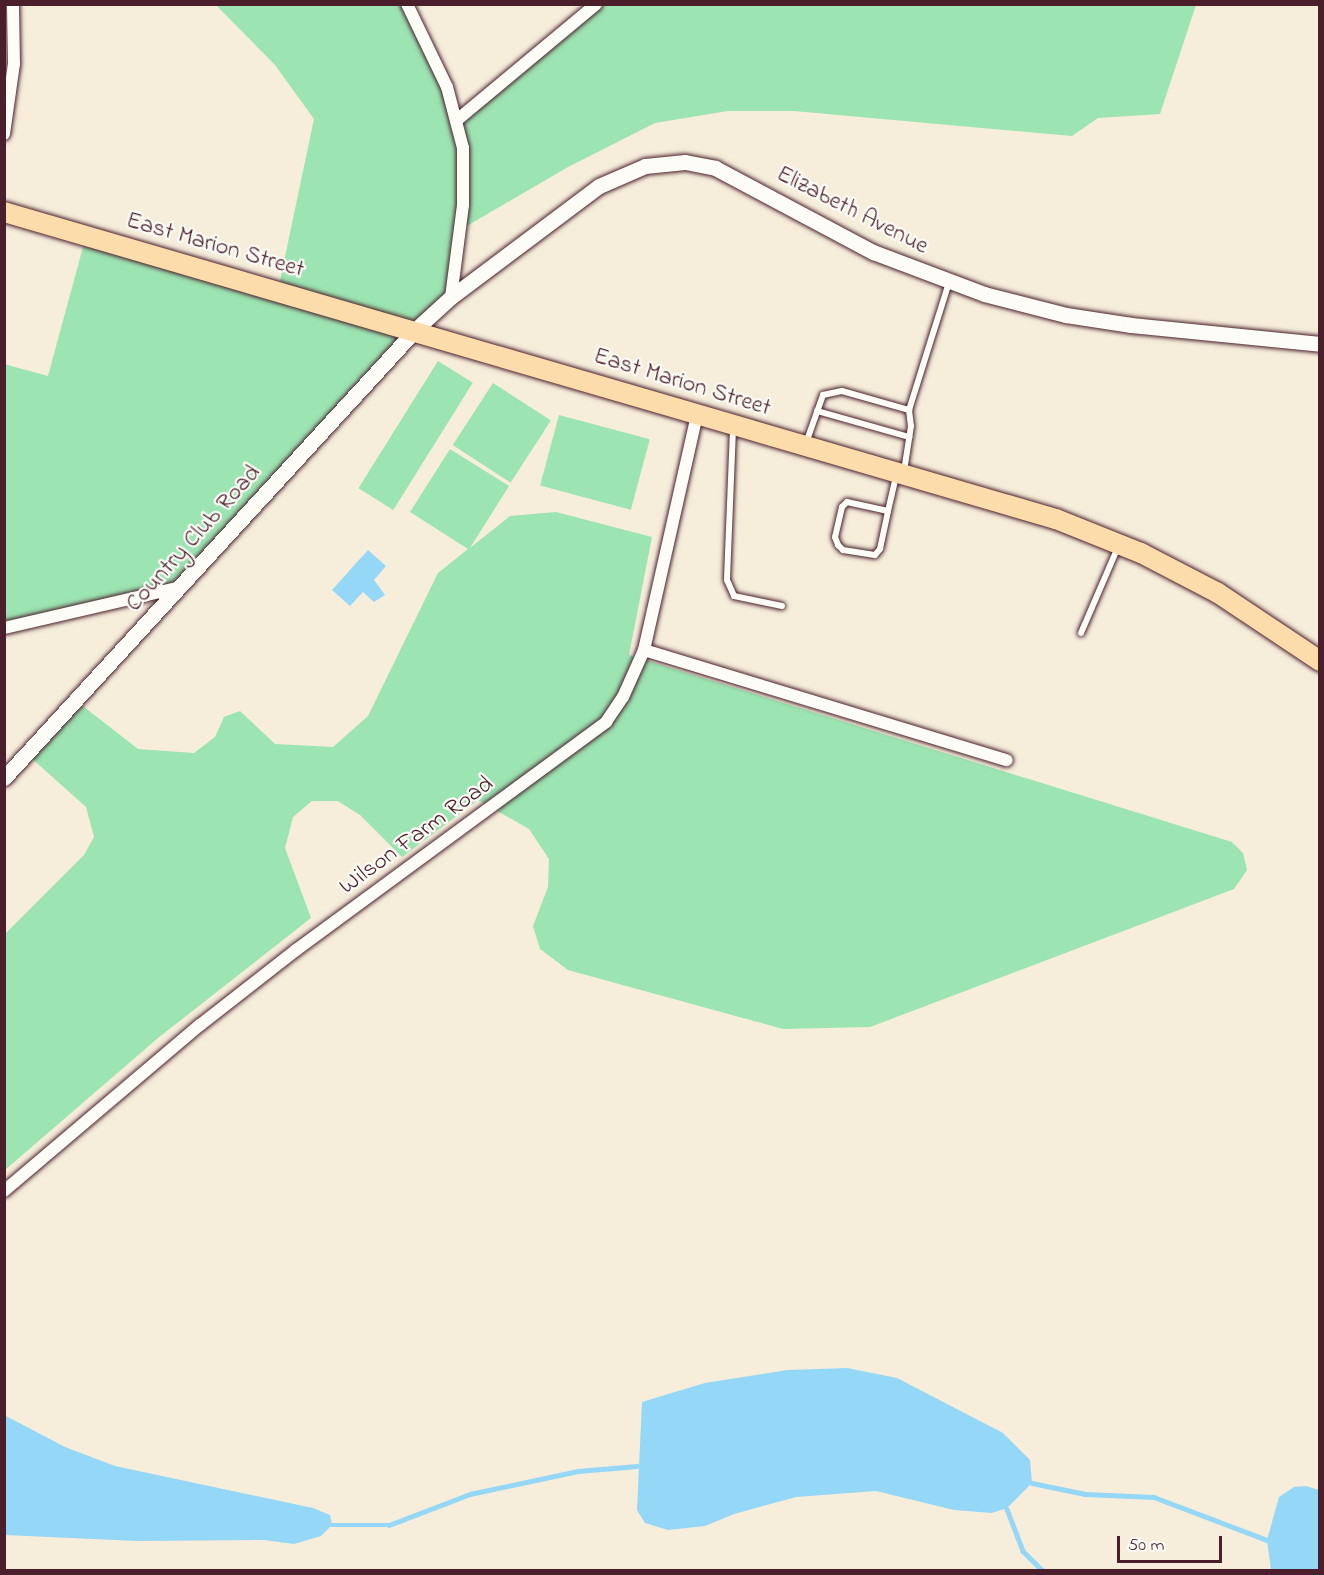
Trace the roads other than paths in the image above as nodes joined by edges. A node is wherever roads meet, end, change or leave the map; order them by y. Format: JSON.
{"nodes":[{"id":1,"x":13,"y":4,"type":"edge"},
{"id":2,"x":407,"y":4,"type":"edge"},
{"id":3,"x":596,"y":4,"type":"edge"},
{"id":4,"x":457,"y":120,"type":"junction"},
{"id":5,"x":4,"y":134,"type":"edge"},
{"id":6,"x":4,"y":212,"type":"edge"},
{"id":7,"x":949,"y":282,"type":"junction"},
{"id":8,"x":451,"y":297,"type":"junction"},
{"id":9,"x":416,"y":329,"type":"junction"},
{"id":10,"x":1320,"y":344,"type":"edge"},
{"id":11,"x":909,"y":410,"type":"junction"},
{"id":12,"x":817,"y":411,"type":"junction"},
{"id":13,"x":697,"y":415,"type":"junction"},
{"id":14,"x":733,"y":425,"type":"junction"},
{"id":15,"x":909,"y":437,"type":"junction"},
{"id":16,"x":804,"y":446,"type":"junction"},
{"id":17,"x":900,"y":474,"type":"junction"},
{"id":18,"x":888,"y":511,"type":"junction"},
{"id":19,"x":1120,"y":544,"type":"junction"},
{"id":20,"x":181,"y":587,"type":"junction"},
{"id":21,"x":782,"y":606,"type":"dead end"},
{"id":22,"x":4,"y":628,"type":"edge"},
{"id":23,"x":1081,"y":633,"type":"dead end"},
{"id":24,"x":644,"y":650,"type":"junction"},
{"id":25,"x":1320,"y":661,"type":"edge"},
{"id":26,"x":1007,"y":760,"type":"dead end"},
{"id":27,"x":4,"y":777,"type":"edge"},
{"id":28,"x":4,"y":1191,"type":"edge"}],
"edges":[{"from":1,"to":5,"type":"street"},
{"from":2,"to":4,"type":"street"},
{"from":3,"to":4,"type":"street"},
{"from":4,"to":8,"type":"street"},
{"from":6,"to":9,"type":"main road","name":"East Marion Street"},
{"from":7,"to":8,"type":"street","name":"Elizabeth Avenue"},
{"from":7,"to":10,"type":"street","name":"Elizabeth Avenue"},
{"from":7,"to":11,"type":"lane"},
{"from":8,"to":9,"type":"street","name":"Elizabeth Avenue"},
{"from":9,"to":13,"type":"main road","name":"East Marion Street"},
{"from":9,"to":20,"type":"street","name":"Country Club Road"},
{"from":11,"to":12,"type":"lane"},
{"from":11,"to":15,"type":"lane"},
{"from":12,"to":15,"type":"lane"},
{"from":12,"to":16,"type":"lane"},
{"from":13,"to":14,"type":"main road","name":"East Marion Street"},
{"from":13,"to":24,"type":"street","name":"Wilson Farm Road"},
{"from":14,"to":16,"type":"main road","name":"East Marion Street"},
{"from":14,"to":21,"type":"lane"},
{"from":15,"to":17,"type":"lane"},
{"from":16,"to":17,"type":"main road","name":"East Marion Street"},
{"from":17,"to":18,"type":"lane"},
{"from":17,"to":19,"type":"main road","name":"East Marion Street"},
{"from":18,"to":18,"type":"lane"},
{"from":19,"to":23,"type":"lane"},
{"from":19,"to":25,"type":"main road","name":"East Marion Street"},
{"from":20,"to":22,"type":"street"},
{"from":20,"to":27,"type":"street","name":"Country Club Road"},
{"from":24,"to":26,"type":"street"},
{"from":24,"to":28,"type":"street","name":"Wilson Farm Road"}]}
